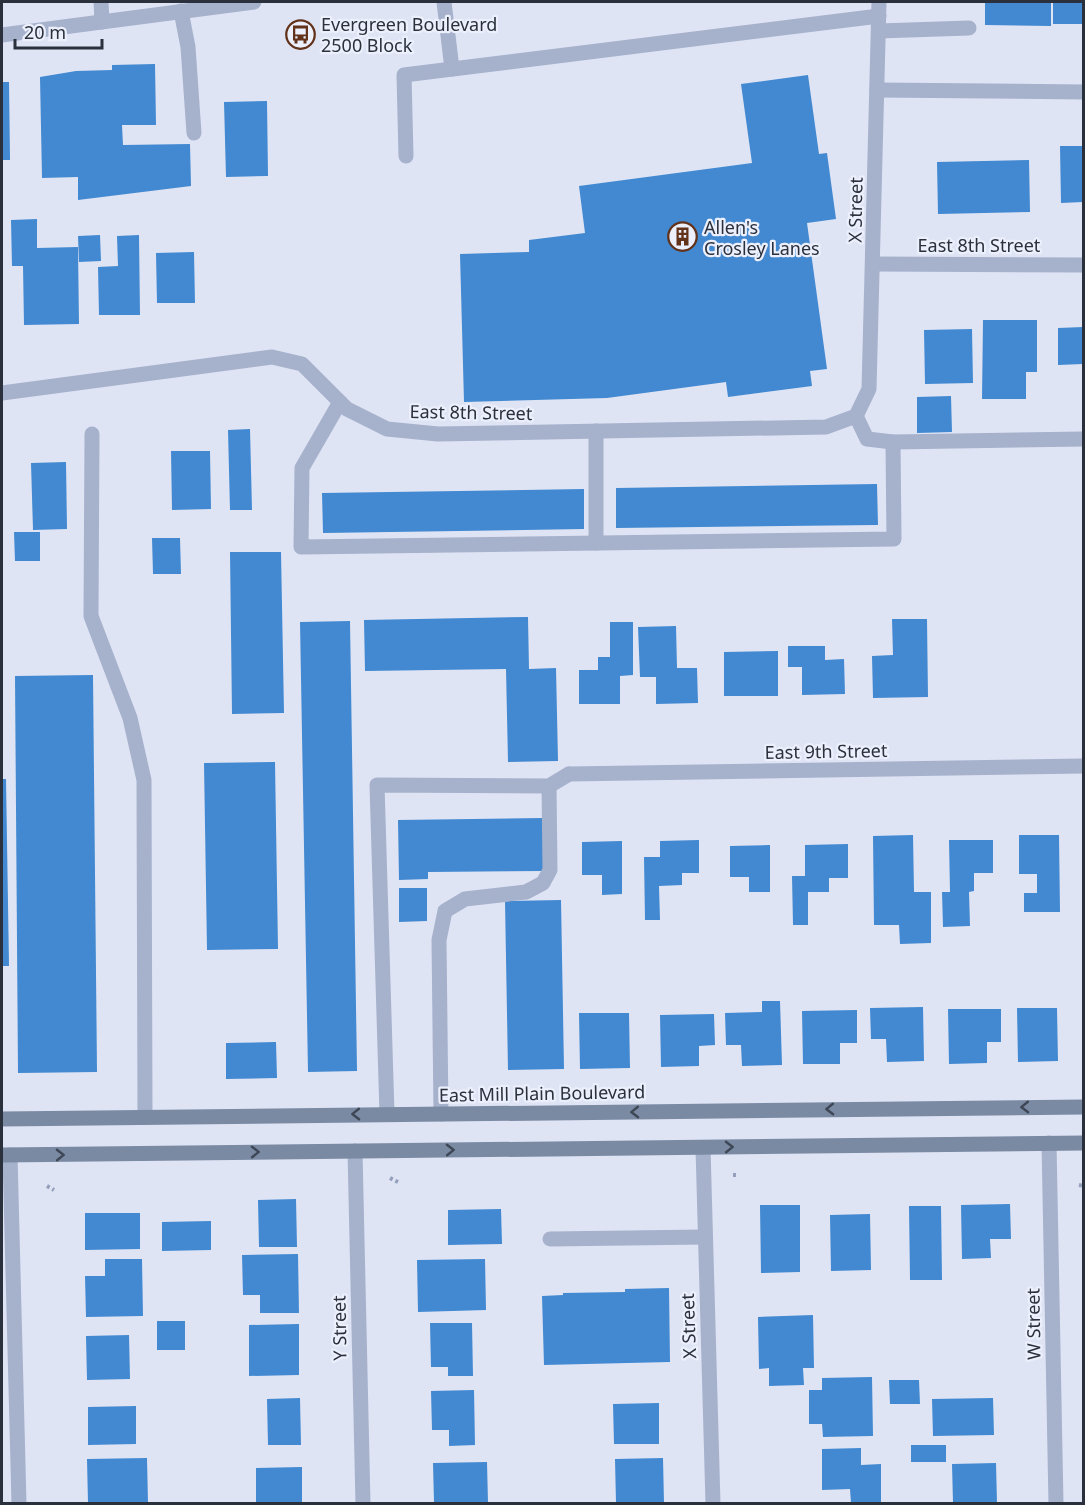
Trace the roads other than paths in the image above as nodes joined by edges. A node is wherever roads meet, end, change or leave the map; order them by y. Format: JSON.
{"nodes":[{"id":1,"x":101,"y":2,"type":"edge"},
{"id":2,"x":254,"y":2,"type":"edge"},
{"id":3,"x":444,"y":2,"type":"edge"},
{"id":4,"x":189,"y":7,"type":"edge"},
{"id":5,"x":879,"y":16,"type":"edge"},
{"id":6,"x":102,"y":22,"type":"junction"},
{"id":7,"x":969,"y":28,"type":"dead end"},
{"id":8,"x":2,"y":35,"type":"edge"},
{"id":9,"x":452,"y":69,"type":"junction"},
{"id":10,"x":877,"y":90,"type":"junction"},
{"id":11,"x":1083,"y":92,"type":"edge"},
{"id":12,"x":194,"y":133,"type":"dead end"},
{"id":13,"x":406,"y":156,"type":"dead end"},
{"id":14,"x":873,"y":264,"type":"junction"},
{"id":15,"x":1083,"y":265,"type":"edge"},
{"id":16,"x":2,"y":393,"type":"edge"},
{"id":17,"x":340,"y":402,"type":"junction"},
{"id":18,"x":856,"y":416,"type":"junction"},
{"id":19,"x":596,"y":431,"type":"junction"},
{"id":20,"x":92,"y":434,"type":"dead end"},
{"id":21,"x":1083,"y":439,"type":"edge"},
{"id":22,"x":893,"y":442,"type":"junction"},
{"id":23,"x":596,"y":543,"type":"junction"},
{"id":24,"x":1083,"y":766,"type":"edge"},
{"id":25,"x":549,"y":786,"type":"junction"},
{"id":26,"x":1083,"y":1107,"type":"edge"},
{"id":27,"x":387,"y":1114,"type":"junction"},
{"id":28,"x":441,"y":1114,"type":"junction"},
{"id":29,"x":145,"y":1117,"type":"junction"},
{"id":30,"x":2,"y":1119,"type":"edge"},
{"id":31,"x":1049,"y":1143,"type":"junction"},
{"id":32,"x":1083,"y":1143,"type":"edge"},
{"id":33,"x":703,"y":1148,"type":"junction"},
{"id":34,"x":355,"y":1151,"type":"junction"},
{"id":35,"x":6,"y":1155,"type":"edge"},
{"id":36,"x":705,"y":1237,"type":"junction"},
{"id":37,"x":550,"y":1239,"type":"dead end"},
{"id":38,"x":19,"y":1503,"type":"edge"},
{"id":39,"x":363,"y":1503,"type":"edge"},
{"id":40,"x":713,"y":1503,"type":"edge"},
{"id":41,"x":1056,"y":1503,"type":"edge"}],
"edges":[{"from":1,"to":6,"type":"street"},
{"from":2,"to":4,"type":"street"},
{"from":3,"to":9,"type":"street"},
{"from":4,"to":6,"type":"street"},
{"from":4,"to":12,"type":"street"},
{"from":5,"to":7,"type":"street"},
{"from":5,"to":9,"type":"street"},
{"from":5,"to":10,"type":"street","name":"X Street"},
{"from":6,"to":8,"type":"street"},
{"from":9,"to":13,"type":"street"},
{"from":10,"to":11,"type":"street"},
{"from":10,"to":14,"type":"street","name":"X Street"},
{"from":14,"to":15,"type":"street","name":"East 8th Street"},
{"from":14,"to":18,"type":"street","name":"X Street"},
{"from":16,"to":17,"type":"street","name":"East 8th Street"},
{"from":17,"to":19,"type":"street","name":"East 8th Street"},
{"from":17,"to":23,"type":"street"},
{"from":18,"to":19,"type":"street","name":"East 8th Street"},
{"from":18,"to":22,"type":"street"},
{"from":19,"to":23,"type":"street"},
{"from":20,"to":29,"type":"street"},
{"from":21,"to":22,"type":"street"},
{"from":22,"to":23,"type":"street"},
{"from":24,"to":25,"type":"street","name":"East 9th Street"},
{"from":25,"to":27,"type":"street"},
{"from":25,"to":28,"type":"street"},
{"from":26,"to":28,"type":"main road","name":"East Mill Plain Boulevard","one_way":true},
{"from":27,"to":28,"type":"main road","name":"East Mill Plain Boulevard"},
{"from":27,"to":29,"type":"main road","name":"East Mill Plain Boulevard","one_way":true},
{"from":29,"to":30,"type":"main road","name":"East Mill Plain Boulevard"},
{"from":31,"to":32,"type":"main road"},
{"from":33,"to":31,"type":"main road","one_way":true},
{"from":31,"to":41,"type":"street","name":"W Street"},
{"from":34,"to":33,"type":"main road","one_way":true},
{"from":33,"to":36,"type":"street","name":"X Street"},
{"from":35,"to":34,"type":"main road","one_way":true},
{"from":34,"to":39,"type":"street","name":"Y Street"},
{"from":35,"to":38,"type":"street"},
{"from":36,"to":37,"type":"street"},
{"from":36,"to":40,"type":"street","name":"X Street"}]}
